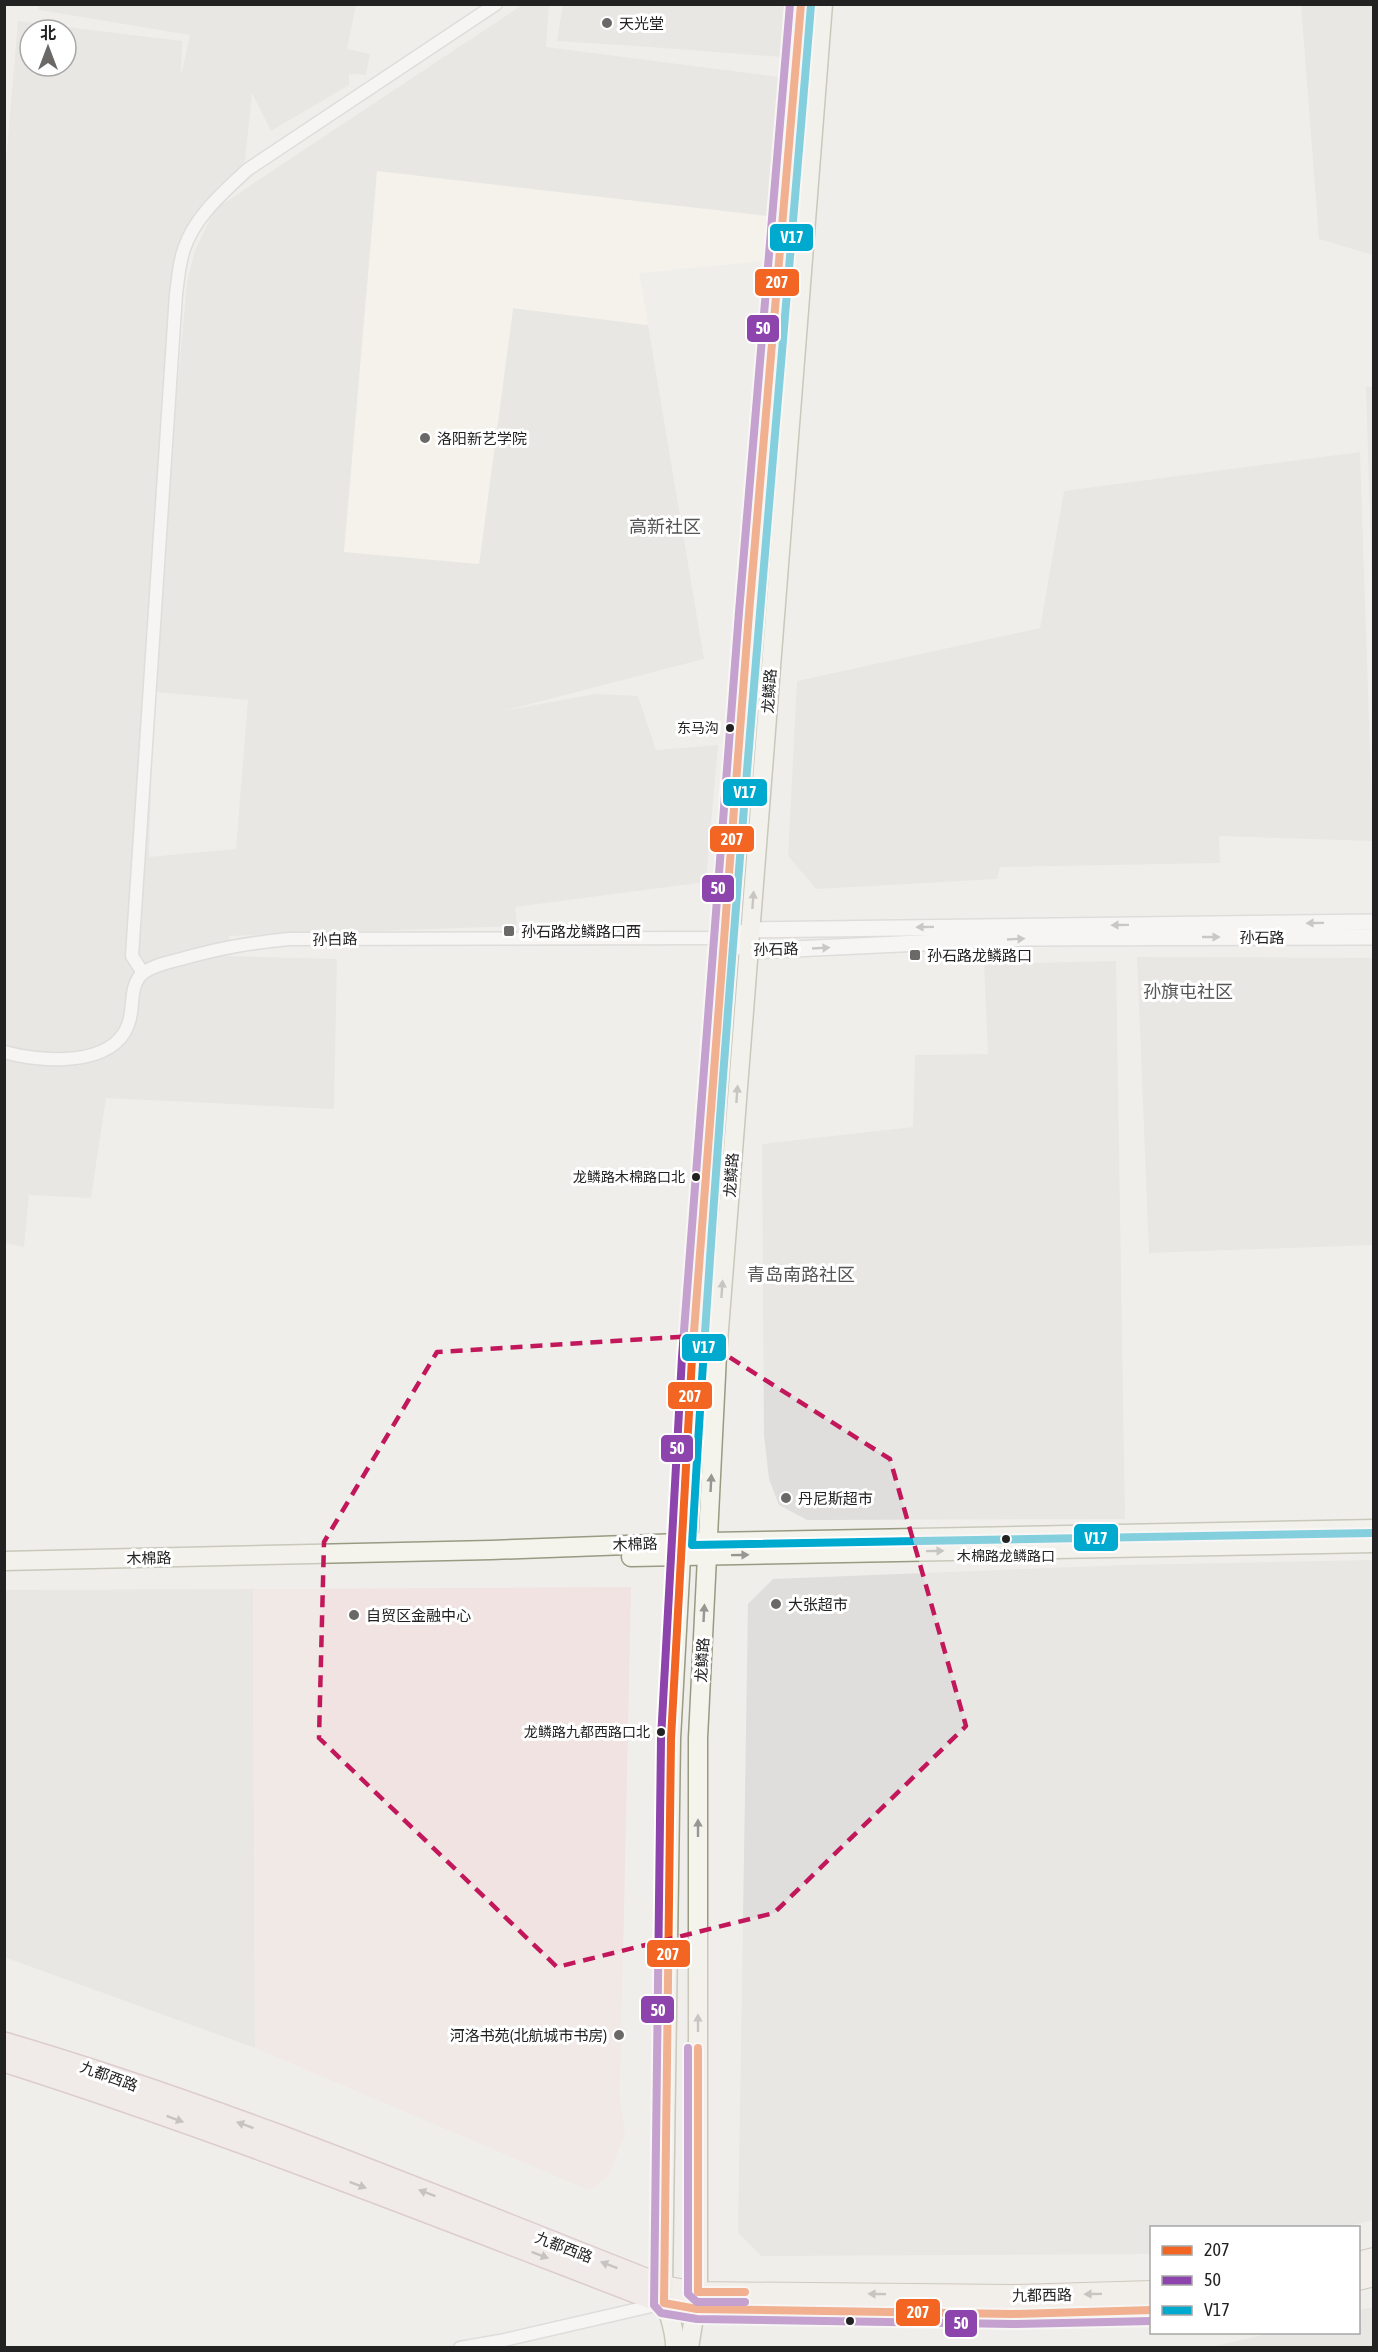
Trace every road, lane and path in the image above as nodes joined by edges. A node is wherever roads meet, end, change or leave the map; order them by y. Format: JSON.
{"nodes":[{"id":1,"x":496,"y":4,"type":"edge"},
{"id":2,"x":801,"y":4,"type":"edge"},
{"id":3,"x":823,"y":4,"type":"edge"},
{"id":4,"x":1374,"y":922,"type":"edge"},
{"id":5,"x":750,"y":930,"type":"junction"},
{"id":6,"x":1374,"y":937,"type":"edge"},
{"id":7,"x":724,"y":938,"type":"junction"},
{"id":8,"x":749,"y":951,"type":"junction"},
{"id":9,"x":143,"y":973,"type":"junction"},
{"id":10,"x":4,"y":1052,"type":"edge"},
{"id":11,"x":1374,"y":1529,"type":"edge"},
{"id":12,"x":1374,"y":1542,"type":"edge"},
{"id":13,"x":681,"y":1549,"type":"junction"},
{"id":14,"x":707,"y":1549,"type":"junction"},
{"id":15,"x":4,"y":1562,"type":"edge"},
{"id":16,"x":4,"y":1569,"type":"edge"},
{"id":17,"x":4,"y":2029,"type":"edge"},
{"id":18,"x":4,"y":2043,"type":"edge"},
{"id":19,"x":4,"y":2061,"type":"edge"},
{"id":20,"x":77,"y":2064,"type":"junction"},
{"id":21,"x":4,"y":2073,"type":"edge"},
{"id":22,"x":120,"y":2098,"type":"junction"},
{"id":23,"x":1150,"y":2291,"type":"edge"},
{"id":24,"x":664,"y":2294,"type":"junction"},
{"id":25,"x":697,"y":2300,"type":"junction"},
{"id":26,"x":1150,"y":2310,"type":"edge"},
{"id":27,"x":460,"y":2348,"type":"edge"},
{"id":28,"x":675,"y":2348,"type":"edge"},
{"id":29,"x":689,"y":2348,"type":"edge"}],
"edges":[{"from":1,"to":9,"type":"street"},
{"from":2,"to":7,"type":"main road","name":"龙鳞路"},
{"from":5,"to":3,"type":"main road","name":"龙鳞路","one_way":true},
{"from":4,"to":5,"type":"street","name":"孙石路","one_way":true},
{"from":5,"to":7,"type":"street","name":"孙石路"},
{"from":5,"to":8,"type":"main road","name":"龙鳞路"},
{"from":8,"to":6,"type":"street","name":"孙石路","one_way":true},
{"from":7,"to":8,"type":"street","name":"孙石路"},
{"from":7,"to":9,"type":"street","name":"孙白路"},
{"from":7,"to":13,"type":"main road","name":"龙鳞路"},
{"from":14,"to":8,"type":"main road","name":"龙鳞路","one_way":true},
{"from":9,"to":10,"type":"street"},
{"from":11,"to":14,"type":"main road","name":"木棉路"},
{"from":14,"to":12,"type":"main road","name":"木棉路","one_way":true},
{"from":13,"to":14,"type":"main road","name":"木棉路"},
{"from":13,"to":15,"type":"main road","name":"木棉路"},
{"from":13,"to":16,"type":"main road","name":"木棉路"},
{"from":13,"to":24,"type":"main road","name":"龙鳞路"},
{"from":25,"to":14,"type":"main road","name":"龙鳞路","one_way":true},
{"from":17,"to":20,"type":"highway"},
{"from":18,"to":20,"type":"highway","name":"九都西路"},
{"from":19,"to":22,"type":"highway","name":"九都西路"},
{"from":24,"to":20,"type":"highway","name":"九都西路","one_way":true},
{"from":21,"to":22,"type":"highway"},
{"from":22,"to":24,"type":"highway","name":"九都西路","one_way":true},
{"from":23,"to":25,"type":"main road","name":"九都西路","one_way":true},
{"from":24,"to":25,"type":"main road","name":"九都西路"},
{"from":24,"to":27,"type":"street"},
{"from":24,"to":28,"type":"main road","name":"龙鳞路"},
{"from":25,"to":26,"type":"main road","name":"九都西路"},
{"from":25,"to":29,"type":"main road","name":"龙鳞路"}]}
